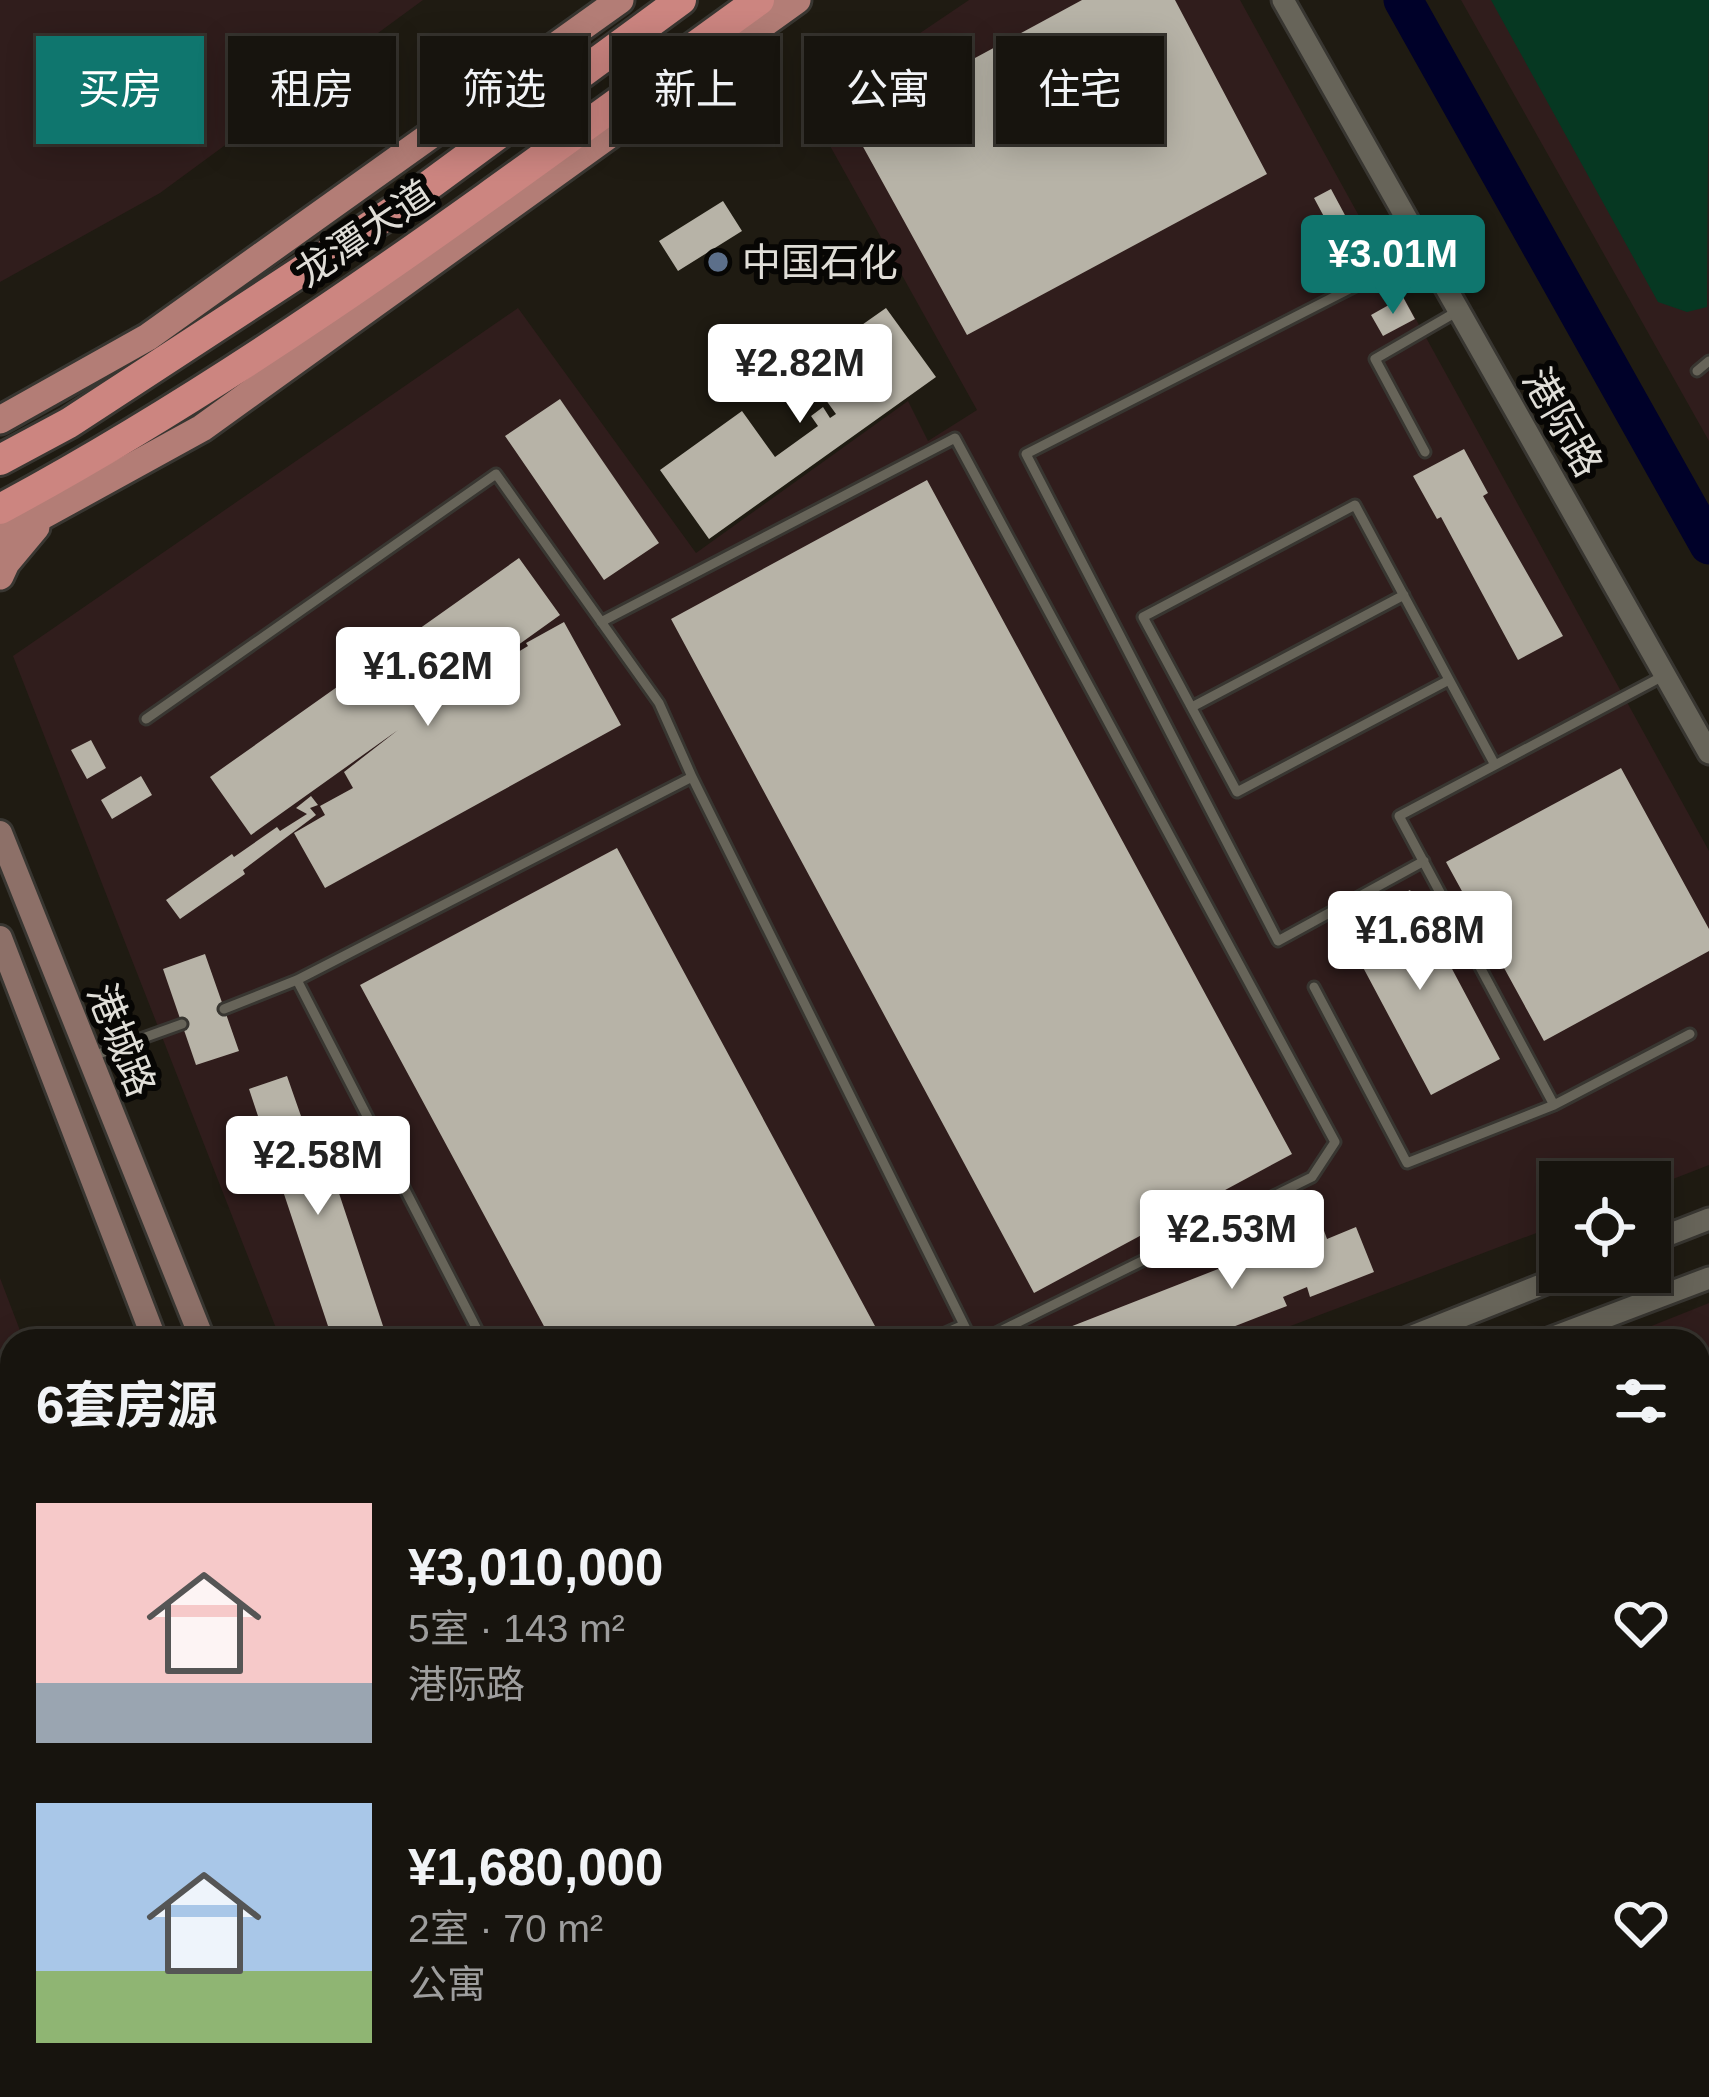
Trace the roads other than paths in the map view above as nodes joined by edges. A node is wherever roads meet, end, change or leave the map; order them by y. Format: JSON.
{"nodes":[{"id":1,"x":620,"y":0,"type":"edge"},
{"id":2,"x":681,"y":0,"type":"edge"},
{"id":3,"x":759,"y":0,"type":"edge"},
{"id":4,"x":797,"y":0,"type":"edge"},
{"id":5,"x":1283,"y":0,"type":"edge"},
{"id":6,"x":1424,"y":250,"type":"junction"},
{"id":7,"x":1459,"y":311,"type":"junction"},
{"id":8,"x":1709,"y":362,"type":"edge"},
{"id":9,"x":1697,"y":370,"type":"dead end"},
{"id":10,"x":0,"y":420,"type":"edge"},
{"id":11,"x":1425,"y":452,"type":"dead end"},
{"id":12,"x":0,"y":460,"type":"edge"},
{"id":13,"x":0,"y":509,"type":"edge"},
{"id":14,"x":47,"y":513,"type":"junction"},
{"id":15,"x":0,"y":539,"type":"edge"},
{"id":16,"x":0,"y":576,"type":"edge"},
{"id":17,"x":1404,"y":595,"type":"junction"},
{"id":18,"x":601,"y":622,"type":"junction"},
{"id":19,"x":1665,"y":675,"type":"junction"},
{"id":20,"x":1449,"y":680,"type":"junction"},
{"id":21,"x":1192,"y":707,"type":"junction"},
{"id":22,"x":146,"y":719,"type":"dead end"},
{"id":23,"x":1709,"y":753,"type":"edge"},
{"id":24,"x":1495,"y":765,"type":"junction"},
{"id":25,"x":692,"y":777,"type":"junction"},
{"id":26,"x":0,"y":833,"type":"edge"},
{"id":27,"x":1424,"y":861,"type":"junction"},
{"id":28,"x":0,"y":938,"type":"edge"},
{"id":29,"x":297,"y":980,"type":"junction"},
{"id":30,"x":1314,"y":987,"type":"dead end"},
{"id":31,"x":224,"y":1010,"type":"dead end"},
{"id":32,"x":182,"y":1024,"type":"dead end"},
{"id":33,"x":1690,"y":1034,"type":"dead end"},
{"id":34,"x":90,"y":1057,"type":"junction"},
{"id":35,"x":1554,"y":1105,"type":"junction"},
{"id":36,"x":1709,"y":1219,"type":"edge"},
{"id":37,"x":1671,"y":1234,"type":"edge"},
{"id":38,"x":1709,"y":1278,"type":"edge"},
{"id":39,"x":1539,"y":1286,"type":"edge"},
{"id":40,"x":962,"y":1326,"type":"junction"},
{"id":41,"x":150,"y":1329,"type":"edge"},
{"id":42,"x":198,"y":1329,"type":"edge"},
{"id":43,"x":477,"y":1329,"type":"edge"},
{"id":44,"x":955,"y":1329,"type":"edge"},
{"id":45,"x":965,"y":1329,"type":"edge"},
{"id":46,"x":1001,"y":1329,"type":"edge"},
{"id":47,"x":1430,"y":1329,"type":"edge"},
{"id":48,"x":1575,"y":1329,"type":"edge"}],
"edges":[{"from":1,"to":10,"type":"main road"},
{"from":2,"to":12,"type":"highway","name":"龙潭大道"},
{"from":3,"to":13,"type":"highway","name":"龙潭大道"},
{"from":4,"to":14,"type":"main road"},
{"from":5,"to":6,"type":"street","name":"港际路"},
{"from":6,"to":7,"type":"street","name":"港际路"},
{"from":6,"to":27,"type":"lane"},
{"from":7,"to":11,"type":"lane"},
{"from":7,"to":19,"type":"street","name":"港际路"},
{"from":8,"to":9,"type":"lane"},
{"from":14,"to":15,"type":"main road"},
{"from":14,"to":16,"type":"main road"},
{"from":17,"to":20,"type":"lane"},
{"from":17,"to":21,"type":"lane"},
{"from":17,"to":21,"type":"lane"},
{"from":18,"to":22,"type":"lane"},
{"from":18,"to":25,"type":"lane"},
{"from":18,"to":46,"type":"lane"},
{"from":19,"to":23,"type":"street","name":"港际路"},
{"from":19,"to":24,"type":"lane"},
{"from":20,"to":21,"type":"lane"},
{"from":20,"to":24,"type":"lane"},
{"from":24,"to":27,"type":"lane"},
{"from":25,"to":29,"type":"lane"},
{"from":25,"to":40,"type":"lane"},
{"from":26,"to":34,"type":"main road","name":"港城路"},
{"from":27,"to":35,"type":"lane"},
{"from":28,"to":41,"type":"main road"},
{"from":29,"to":31,"type":"lane"},
{"from":29,"to":43,"type":"lane"},
{"from":30,"to":35,"type":"lane"},
{"from":32,"to":34,"type":"lane"},
{"from":33,"to":35,"type":"lane"},
{"from":34,"to":42,"type":"main road","name":"港城路"},
{"from":36,"to":37,"type":"street"},
{"from":38,"to":48,"type":"street"},
{"from":39,"to":47,"type":"street"},
{"from":40,"to":44,"type":"lane"},
{"from":40,"to":45,"type":"lane"}]}
